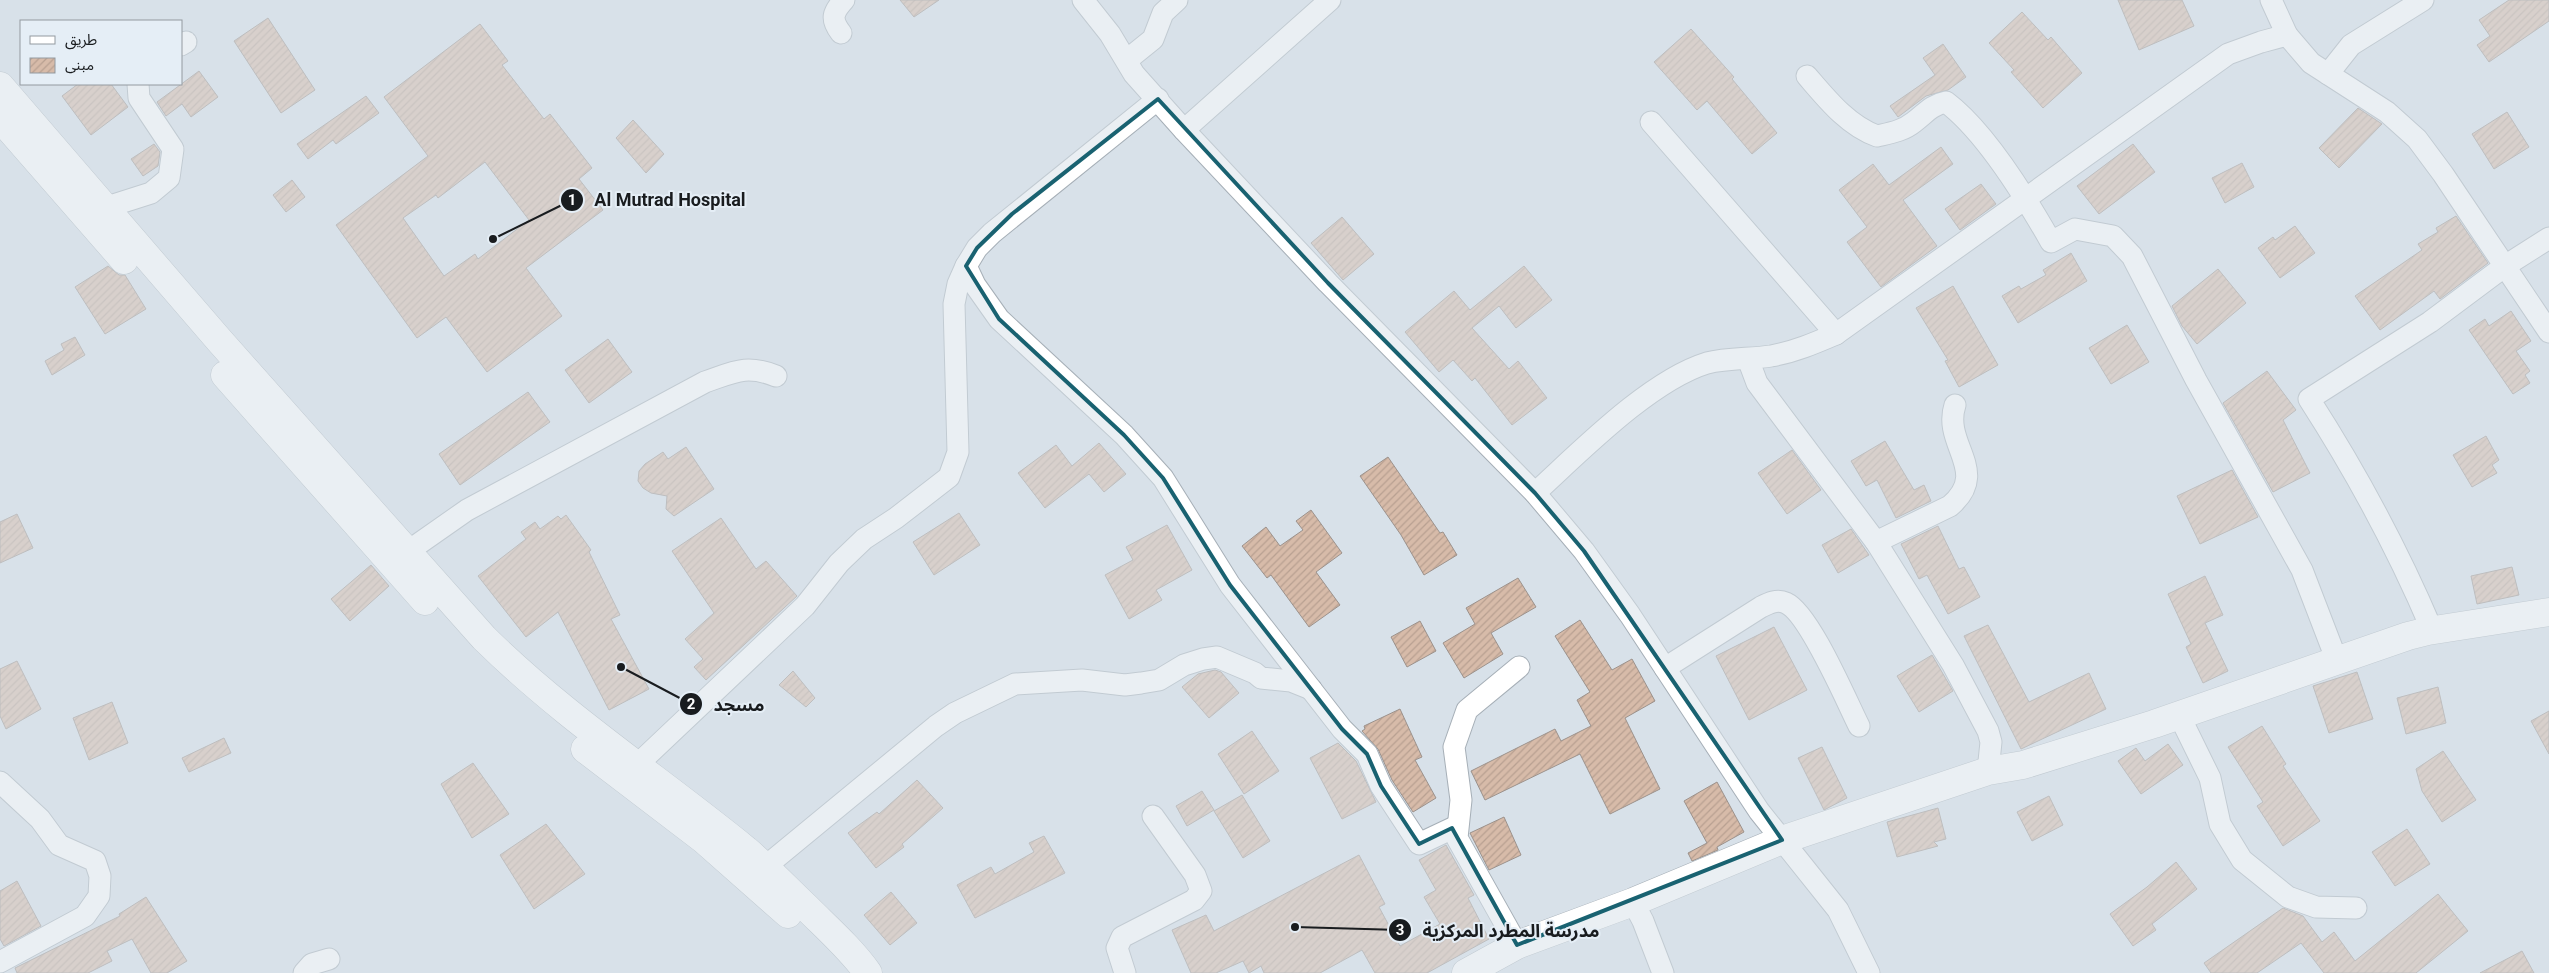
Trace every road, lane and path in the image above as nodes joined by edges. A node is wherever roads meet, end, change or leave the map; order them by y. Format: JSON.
{"nodes":[{"id":1,"x":844,"y":0,"type":"edge"},
{"id":2,"x":1177,"y":0,"type":"edge"},
{"id":3,"x":1330,"y":0,"type":"edge"},
{"id":4,"x":2271,"y":0,"type":"edge"},
{"id":5,"x":2423,"y":0,"type":"edge"},
{"id":6,"x":1090,"y":2,"type":"edge"},
{"id":7,"x":841,"y":33,"type":"dead end"},
{"id":8,"x":2288,"y":35,"type":"junction"},
{"id":9,"x":1127,"y":60,"type":"junction"},
{"id":10,"x":2328,"y":74,"type":"junction"},
{"id":11,"x":1807,"y":76,"type":"dead end"},
{"id":12,"x":138,"y":85,"type":"edge"},
{"id":13,"x":0,"y":86,"type":"edge"},
{"id":14,"x":1158,"y":99,"type":"junction"},
{"id":15,"x":0,"y":118,"type":"edge"},
{"id":16,"x":1651,"y":122,"type":"dead end"},
{"id":17,"x":1184,"y":130,"type":"junction"},
{"id":18,"x":2026,"y":198,"type":"junction"},
{"id":19,"x":104,"y":208,"type":"junction"},
{"id":20,"x":2549,"y":238,"type":"edge"},
{"id":21,"x":966,"y":266,"type":"junction"},
{"id":22,"x":2505,"y":266,"type":"junction"},
{"id":23,"x":2549,"y":332,"type":"edge"},
{"id":24,"x":1836,"y":334,"type":"junction"},
{"id":25,"x":1748,"y":359,"type":"junction"},
{"id":26,"x":776,"y":376,"type":"dead end"},
{"id":27,"x":260,"y":401,"type":"junction"},
{"id":28,"x":1955,"y":405,"type":"dead end"},
{"id":29,"x":1534,"y":492,"type":"junction"},
{"id":30,"x":1876,"y":542,"type":"junction"},
{"id":31,"x":408,"y":552,"type":"junction"},
{"id":32,"x":2549,"y":612,"type":"edge"},
{"id":33,"x":2432,"y":630,"type":"junction"},
{"id":34,"x":2337,"y":661,"type":"junction"},
{"id":35,"x":1519,"y":667,"type":"dead end"},
{"id":36,"x":1665,"y":668,"type":"junction"},
{"id":37,"x":1311,"y":688,"type":"junction"},
{"id":38,"x":2179,"y":715,"type":"junction"},
{"id":39,"x":1859,"y":726,"type":"dead end"},
{"id":40,"x":637,"y":764,"type":"junction"},
{"id":41,"x":1988,"y":771,"type":"junction"},
{"id":42,"x":0,"y":782,"type":"edge"},
{"id":43,"x":1153,"y":816,"type":"dead end"},
{"id":44,"x":1457,"y":826,"type":"junction"},
{"id":45,"x":1782,"y":840,"type":"junction"},
{"id":46,"x":765,"y":867,"type":"junction"},
{"id":47,"x":1633,"y":902,"type":"junction"},
{"id":48,"x":2356,"y":908,"type":"dead end"},
{"id":49,"x":1517,"y":945,"type":"junction"},
{"id":50,"x":329,"y":958,"type":"dead end"},
{"id":51,"x":0,"y":962,"type":"edge"},
{"id":52,"x":304,"y":973,"type":"edge"},
{"id":53,"x":843,"y":973,"type":"edge"},
{"id":54,"x":868,"y":973,"type":"edge"},
{"id":55,"x":1124,"y":973,"type":"edge"},
{"id":56,"x":1466,"y":973,"type":"edge"},
{"id":57,"x":1663,"y":973,"type":"edge"},
{"id":58,"x":1869,"y":973,"type":"edge"}],
"edges":[{"from":1,"to":7,"type":"street"},
{"from":2,"to":9,"type":"street"},
{"from":3,"to":17,"type":"street"},
{"from":4,"to":8,"type":"street"},
{"from":5,"to":10,"type":"street"},
{"from":6,"to":9,"type":"street"},
{"from":8,"to":10,"type":"street"},
{"from":8,"to":18,"type":"street"},
{"from":9,"to":14,"type":"street"},
{"from":10,"to":22,"type":"street"},
{"from":11,"to":18,"type":"street"},
{"from":12,"to":19,"type":"street"},
{"from":13,"to":19,"type":"main road"},
{"from":14,"to":17,"type":"street"},
{"from":14,"to":21,"type":"street"},
{"from":15,"to":27,"type":"main road"},
{"from":16,"to":24,"type":"street"},
{"from":17,"to":29,"type":"street"},
{"from":18,"to":24,"type":"street"},
{"from":18,"to":34,"type":"street"},
{"from":19,"to":27,"type":"main road"},
{"from":20,"to":22,"type":"street"},
{"from":21,"to":37,"type":"street"},
{"from":21,"to":40,"type":"street"},
{"from":22,"to":23,"type":"street"},
{"from":22,"to":33,"type":"street"},
{"from":24,"to":25,"type":"street"},
{"from":25,"to":29,"type":"street"},
{"from":25,"to":30,"type":"street"},
{"from":26,"to":31,"type":"street"},
{"from":27,"to":31,"type":"main road"},
{"from":27,"to":53,"type":"main road"},
{"from":28,"to":30,"type":"street"},
{"from":29,"to":36,"type":"street"},
{"from":30,"to":41,"type":"street"},
{"from":31,"to":40,"type":"main road"},
{"from":32,"to":33,"type":"main road"},
{"from":33,"to":34,"type":"main road"},
{"from":34,"to":38,"type":"main road"},
{"from":35,"to":44,"type":"street"},
{"from":36,"to":39,"type":"street"},
{"from":36,"to":45,"type":"street"},
{"from":37,"to":44,"type":"street"},
{"from":37,"to":46,"type":"street"},
{"from":38,"to":41,"type":"main road"},
{"from":38,"to":48,"type":"street"},
{"from":40,"to":46,"type":"main road"},
{"from":41,"to":45,"type":"main road"},
{"from":42,"to":51,"type":"street"},
{"from":43,"to":55,"type":"street"},
{"from":44,"to":49,"type":"street"},
{"from":45,"to":47,"type":"main road"},
{"from":45,"to":58,"type":"street"},
{"from":46,"to":54,"type":"main road"},
{"from":47,"to":49,"type":"main road"},
{"from":47,"to":57,"type":"street"},
{"from":49,"to":56,"type":"main road"},
{"from":50,"to":52,"type":"street"}]}
